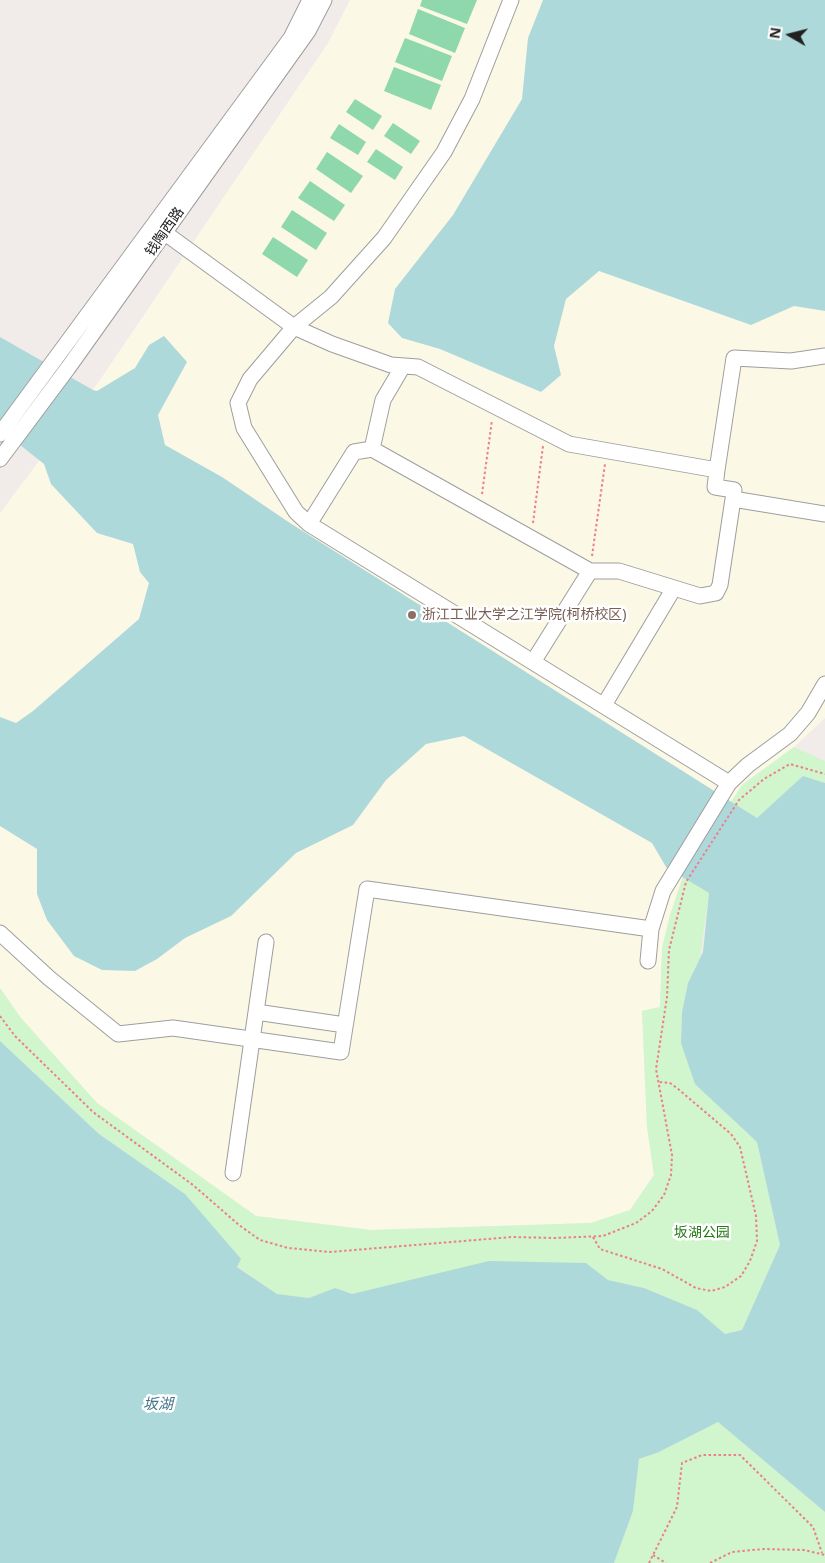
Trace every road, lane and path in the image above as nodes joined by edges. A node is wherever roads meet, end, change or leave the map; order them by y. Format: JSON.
{"nodes":[{"id":1,"x":310,"y":0,"type":"edge"},
{"id":2,"x":324,"y":0,"type":"edge"},
{"id":3,"x":511,"y":0,"type":"edge"},
{"id":4,"x":159,"y":229,"type":"junction"},
{"id":5,"x":294,"y":327,"type":"junction"},
{"id":6,"x":825,"y":356,"type":"edge"},
{"id":7,"x":403,"y":366,"type":"junction"},
{"id":8,"x":494,"y":406,"type":"junction"},
{"id":9,"x":545,"y":432,"type":"junction"},
{"id":10,"x":5,"y":439,"type":"edge"},
{"id":11,"x":372,"y":449,"type":"junction"},
{"id":12,"x":607,"y":451,"type":"junction"},
{"id":13,"x":0,"y":459,"type":"edge"},
{"id":14,"x":717,"y":470,"type":"junction"},
{"id":15,"x":733,"y":499,"type":"junction"},
{"id":16,"x":480,"y":509,"type":"junction"},
{"id":17,"x":825,"y":514,"type":"edge"},
{"id":18,"x":309,"y":524,"type":"junction"},
{"id":19,"x":531,"y":538,"type":"junction"},
{"id":20,"x":590,"y":571,"type":"junction"},
{"id":21,"x":674,"y":588,"type":"junction"},
{"id":22,"x":533,"y":662,"type":"junction"},
{"id":23,"x":825,"y":684,"type":"edge"},
{"id":24,"x":604,"y":705,"type":"junction"},
{"id":25,"x":825,"y":774,"type":"edge"},
{"id":26,"x":730,"y":783,"type":"junction"},
{"id":27,"x":651,"y":929,"type":"junction"},
{"id":28,"x":0,"y":932,"type":"edge"},
{"id":29,"x":266,"y":942,"type":"dead end"},
{"id":30,"x":648,"y":961,"type":"dead end"},
{"id":31,"x":256,"y":1012,"type":"junction"},
{"id":32,"x":0,"y":1016,"type":"edge"},
{"id":33,"x":345,"y":1025,"type":"junction"},
{"id":34,"x":252,"y":1039,"type":"junction"},
{"id":35,"x":658,"y":1082,"type":"junction"},
{"id":36,"x":234,"y":1173,"type":"dead end"},
{"id":37,"x":593,"y":1237,"type":"junction"},
{"id":38,"x":822,"y":1553,"type":"junction"},
{"id":39,"x":654,"y":1554,"type":"junction"},
{"id":40,"x":825,"y":1556,"type":"edge"},
{"id":41,"x":649,"y":1563,"type":"edge"},
{"id":42,"x":666,"y":1563,"type":"edge"},
{"id":43,"x":710,"y":1563,"type":"edge"}],
"edges":[{"from":1,"to":4,"type":"street","name":"钱陶西路"},
{"from":2,"to":4,"type":"street","name":"钱陶西路"},
{"from":3,"to":5,"type":"street"},
{"from":4,"to":5,"type":"street"},
{"from":4,"to":10,"type":"street","name":"钱陶西路"},
{"from":5,"to":7,"type":"street"},
{"from":5,"to":18,"type":"street"},
{"from":6,"to":14,"type":"street"},
{"from":7,"to":8,"type":"street"},
{"from":7,"to":11,"type":"street"},
{"from":8,"to":9,"type":"street"},
{"from":8,"to":16,"type":"path"},
{"from":9,"to":12,"type":"street"},
{"from":9,"to":19,"type":"path"},
{"from":10,"to":13,"type":"street","name":"钱陶西路"},
{"from":11,"to":16,"type":"street"},
{"from":11,"to":18,"type":"street"},
{"from":12,"to":14,"type":"street"},
{"from":12,"to":20,"type":"path"},
{"from":14,"to":15,"type":"street"},
{"from":15,"to":17,"type":"street"},
{"from":15,"to":21,"type":"street"},
{"from":16,"to":19,"type":"street"},
{"from":18,"to":22,"type":"street"},
{"from":19,"to":20,"type":"street"},
{"from":20,"to":21,"type":"street"},
{"from":20,"to":22,"type":"street"},
{"from":21,"to":24,"type":"street"},
{"from":22,"to":24,"type":"street"},
{"from":23,"to":26,"type":"street"},
{"from":24,"to":26,"type":"street"},
{"from":25,"to":35,"type":"path"},
{"from":26,"to":27,"type":"street"},
{"from":27,"to":30,"type":"street"},
{"from":27,"to":33,"type":"street"},
{"from":28,"to":34,"type":"street"},
{"from":29,"to":31,"type":"street"},
{"from":31,"to":33,"type":"street"},
{"from":31,"to":34,"type":"street"},
{"from":32,"to":37,"type":"path"},
{"from":33,"to":34,"type":"street"},
{"from":34,"to":36,"type":"street"},
{"from":35,"to":37,"type":"path"},
{"from":35,"to":37,"type":"path"},
{"from":38,"to":39,"type":"path"},
{"from":38,"to":40,"type":"path"},
{"from":38,"to":43,"type":"path"},
{"from":39,"to":41,"type":"path"},
{"from":39,"to":42,"type":"path"}]}
